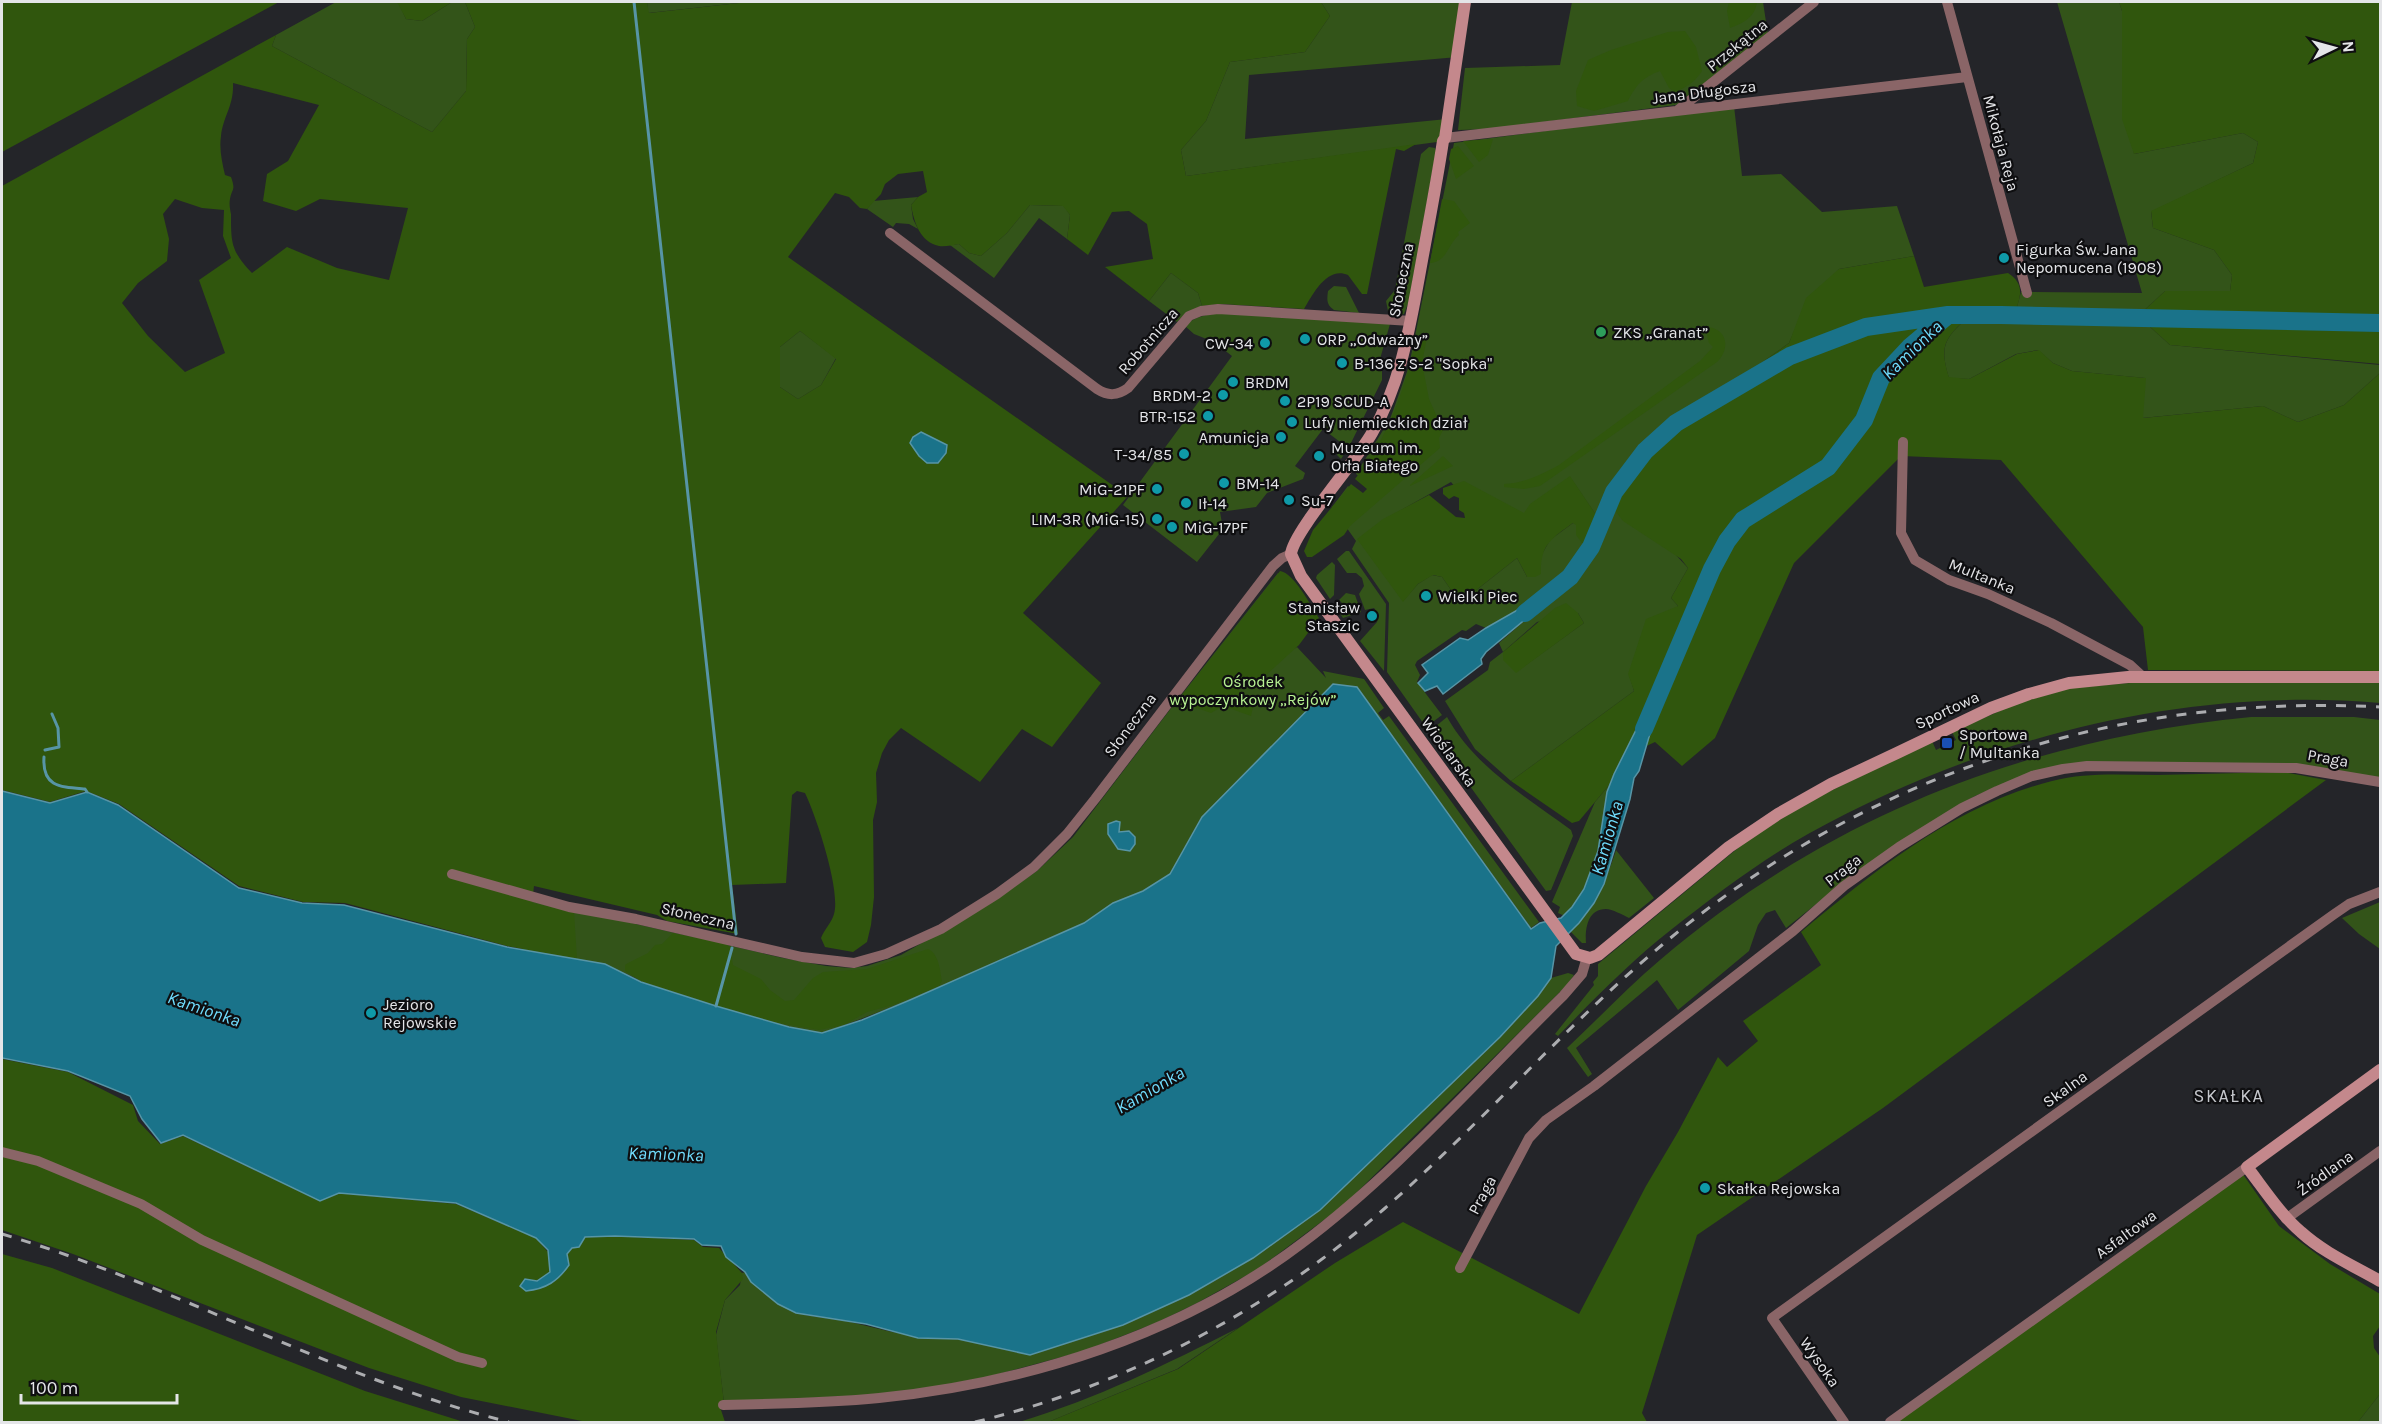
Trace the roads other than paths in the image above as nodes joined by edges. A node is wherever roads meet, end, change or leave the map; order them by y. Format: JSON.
{"nodes":[{"id":1,"x":1465,"y":2,"type":"edge"},
{"id":2,"x":1814,"y":2,"type":"edge"},
{"id":3,"x":1947,"y":2,"type":"edge"},
{"id":4,"x":1967,"y":77,"type":"junction"},
{"id":5,"x":1678,"y":110,"type":"junction"},
{"id":6,"x":1445,"y":138,"type":"junction"},
{"id":7,"x":890,"y":232,"type":"dead end"},
{"id":8,"x":2026,"y":293,"type":"dead end"},
{"id":9,"x":1411,"y":321,"type":"junction"},
{"id":10,"x":1903,"y":442,"type":"dead end"},
{"id":11,"x":1291,"y":554,"type":"junction"},
{"id":12,"x":2143,"y":677,"type":"junction"},
{"id":13,"x":2380,"y":677,"type":"edge"},
{"id":14,"x":2380,"y":782,"type":"edge"},
{"id":15,"x":452,"y":873,"type":"dead end"},
{"id":16,"x":2380,"y":892,"type":"edge"},
{"id":17,"x":1589,"y":957,"type":"junction"},
{"id":18,"x":2380,"y":1070,"type":"edge"},
{"id":19,"x":2380,"y":1151,"type":"edge"},
{"id":20,"x":2,"y":1152,"type":"edge"},
{"id":21,"x":2247,"y":1167,"type":"junction"},
{"id":22,"x":2286,"y":1219,"type":"junction"},
{"id":23,"x":1460,"y":1268,"type":"dead end"},
{"id":24,"x":2380,"y":1281,"type":"edge"},
{"id":25,"x":1772,"y":1318,"type":"joint"},
{"id":26,"x":482,"y":1362,"type":"dead end"},
{"id":27,"x":723,"y":1405,"type":"dead end"},
{"id":28,"x":1844,"y":1422,"type":"edge"},
{"id":29,"x":1890,"y":1422,"type":"edge"}],
"edges":[{"from":1,"to":6,"type":"street","name":"Słoneczna"},
{"from":2,"to":5,"type":"street","name":"Przekątna"},
{"from":3,"to":4,"type":"street","name":"Mikołaja Reja"},
{"from":4,"to":5,"type":"street","name":"Jana Długosza"},
{"from":4,"to":8,"type":"street","name":"Mikołaja Reja"},
{"from":5,"to":6,"type":"street","name":"Jana Długosza"},
{"from":6,"to":9,"type":"street","name":"Słoneczna"},
{"from":7,"to":9,"type":"street","name":"Robotnicza"},
{"from":9,"to":11,"type":"street","name":"Słoneczna"},
{"from":10,"to":12,"type":"street","name":"Multanka"},
{"from":11,"to":15,"type":"street","name":"Słoneczna"},
{"from":11,"to":17,"type":"street","name":"Wioślarska"},
{"from":12,"to":13,"type":"street","name":"Sportowa"},
{"from":12,"to":17,"type":"street","name":"Sportowa"},
{"from":14,"to":23,"type":"street","name":"Praga"},
{"from":16,"to":25,"type":"street","name":"Skalna"},
{"from":17,"to":27,"type":"street"},
{"from":18,"to":21,"type":"street","name":"Asfaltowa"},
{"from":19,"to":22,"type":"street","name":"Źródlana"},
{"from":20,"to":26,"type":"street"},
{"from":21,"to":22,"type":"street"},
{"from":21,"to":29,"type":"street","name":"Asfaltowa"},
{"from":22,"to":24,"type":"street"},
{"from":25,"to":28,"type":"street","name":"Wysoka"}]}
